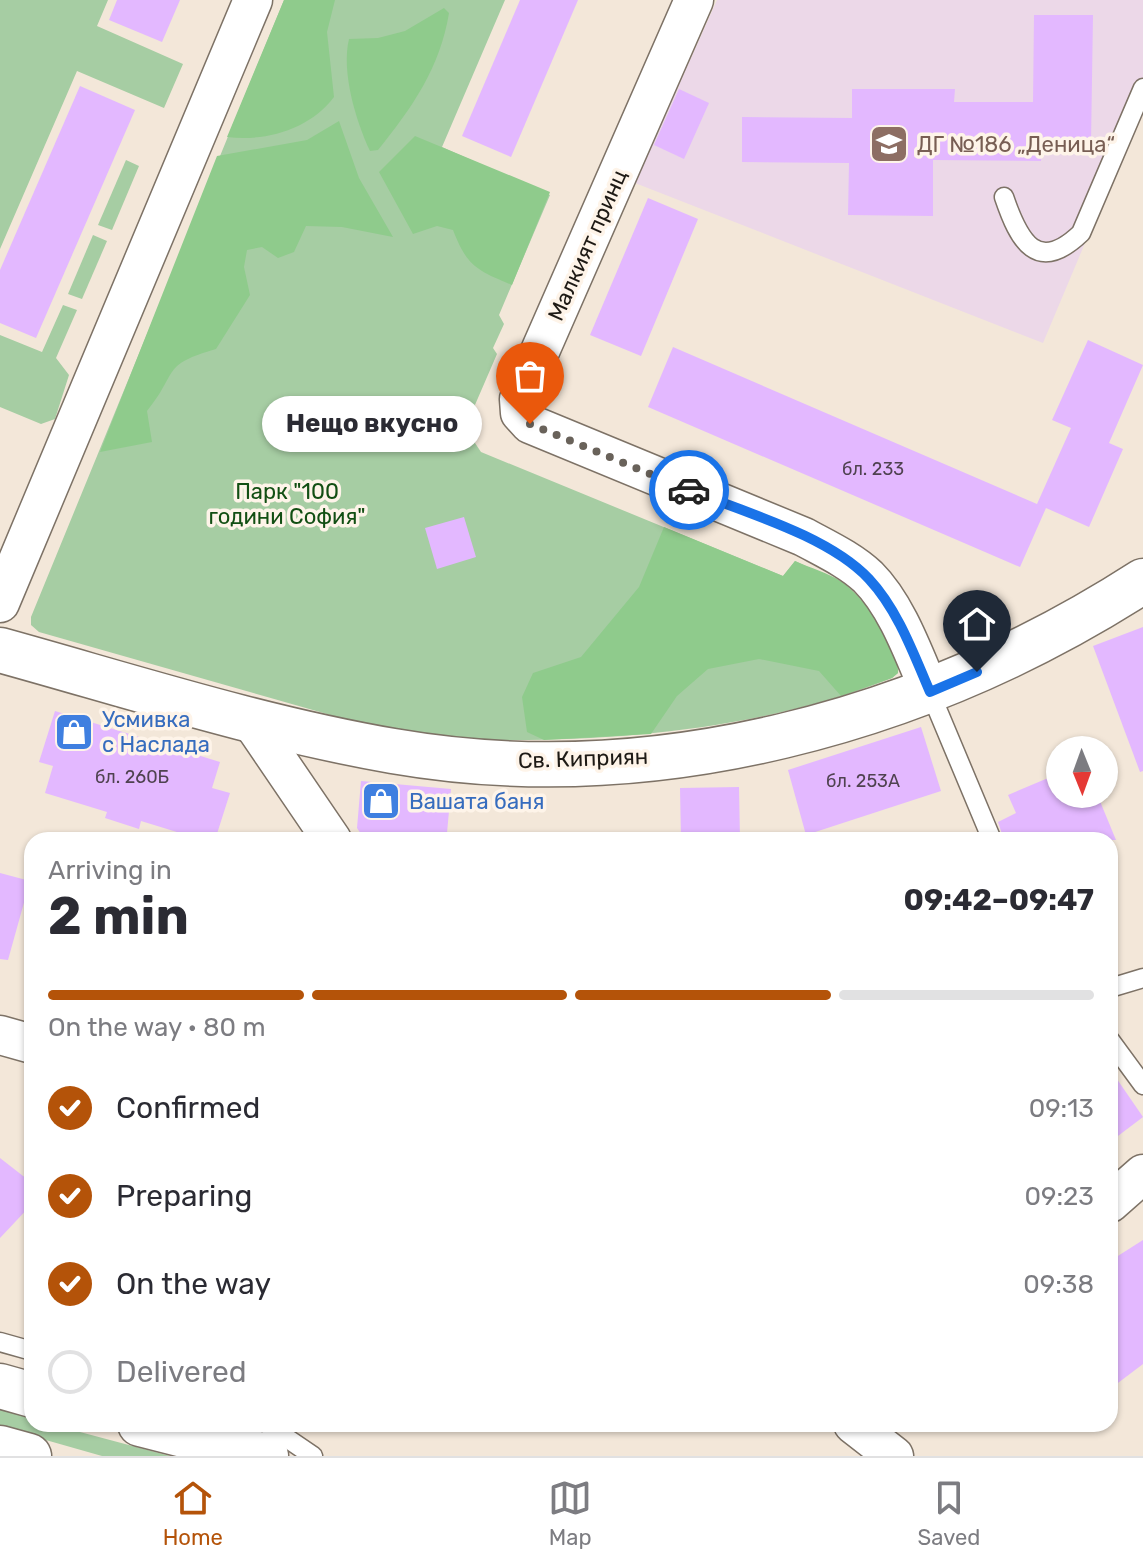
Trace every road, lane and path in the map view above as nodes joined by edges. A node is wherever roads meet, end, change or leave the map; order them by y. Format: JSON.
{"nodes":[{"id":1,"x":253,"y":0,"type":"edge"},
{"id":2,"x":694,"y":0,"type":"edge"},
{"id":3,"x":1143,"y":88,"type":"edge"},
{"id":4,"x":1004,"y":197,"type":"dead end"},
{"id":5,"x":1143,"y":581,"type":"edge"},
{"id":6,"x":0,"y":603,"type":"edge"},
{"id":7,"x":0,"y":650,"type":"edge"},
{"id":8,"x":930,"y":692,"type":"junction"},
{"id":9,"x":249,"y":718,"type":"junction"},
{"id":10,"x":327,"y":832,"type":"edge"},
{"id":11,"x":989,"y":832,"type":"edge"},
{"id":12,"x":1143,"y":978,"type":"edge"},
{"id":13,"x":1118,"y":986,"type":"edge"},
{"id":14,"x":0,"y":1035,"type":"edge"},
{"id":15,"x":24,"y":1042,"type":"edge"},
{"id":16,"x":1118,"y":1051,"type":"edge"},
{"id":17,"x":1143,"y":1085,"type":"edge"},
{"id":18,"x":1143,"y":1174,"type":"edge"},
{"id":19,"x":1118,"y":1196,"type":"edge"},
{"id":20,"x":0,"y":1342,"type":"edge"},
{"id":21,"x":24,"y":1349,"type":"edge"},
{"id":22,"x":0,"y":1386,"type":"edge"},
{"id":23,"x":24,"y":1393,"type":"edge"},
{"id":24,"x":172,"y":1432,"type":"edge"},
{"id":25,"x":278,"y":1432,"type":"edge"},
{"id":26,"x":863,"y":1432,"type":"edge"},
{"id":27,"x":0,"y":1448,"type":"edge"},
{"id":28,"x":29,"y":1456,"type":"edge"},
{"id":29,"x":266,"y":1456,"type":"edge"},
{"id":30,"x":313,"y":1456,"type":"edge"},
{"id":31,"x":894,"y":1456,"type":"edge"}],
"edges":[{"from":1,"to":6,"type":"street"},
{"from":2,"to":8,"type":"street","name":"Малкият принц"},
{"from":3,"to":4,"type":"lane"},
{"from":5,"to":8,"type":"street","name":"Св. Киприян"},
{"from":7,"to":9,"type":"street","name":"Св. Киприян"},
{"from":8,"to":9,"type":"street","name":"Св. Киприян"},
{"from":8,"to":11,"type":"lane"},
{"from":9,"to":10,"type":"street"},
{"from":12,"to":13,"type":"lane"},
{"from":14,"to":15,"type":"street"},
{"from":16,"to":17,"type":"lane"},
{"from":18,"to":19,"type":"street"},
{"from":20,"to":21,"type":"lane"},
{"from":22,"to":23,"type":"street"},
{"from":24,"to":29,"type":"street"},
{"from":25,"to":30,"type":"lane"},
{"from":26,"to":31,"type":"street"},
{"from":27,"to":28,"type":"street"}]}
